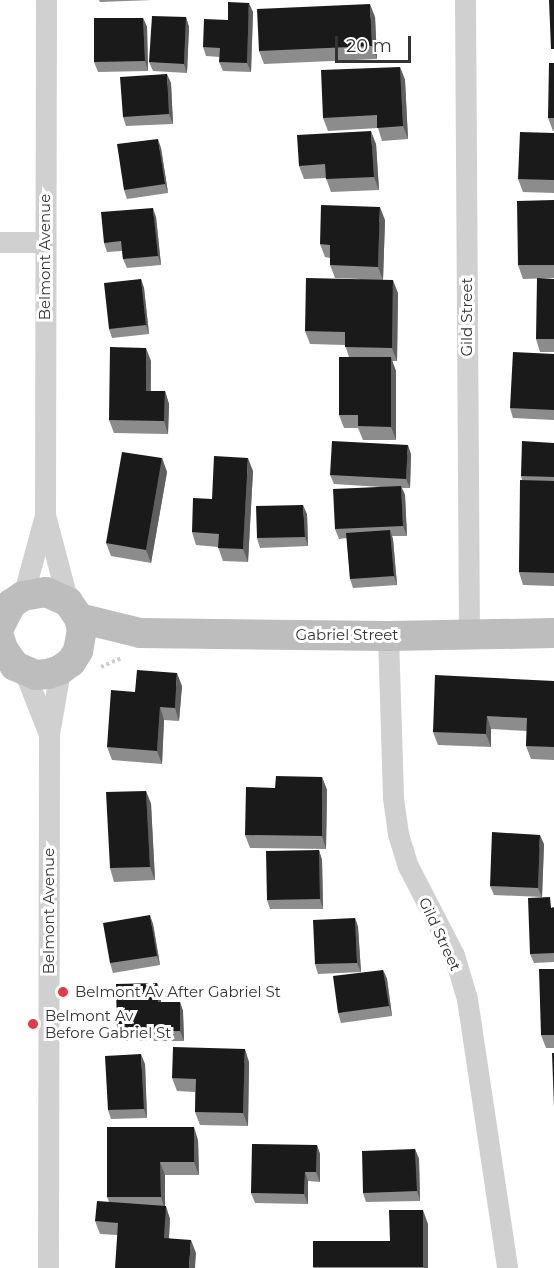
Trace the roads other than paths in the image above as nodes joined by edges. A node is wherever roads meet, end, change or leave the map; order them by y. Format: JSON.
{"nodes":[{"id":1,"x":45,"y":0,"type":"edge"},
{"id":2,"x":465,"y":0,"type":"edge"},
{"id":3,"x":0,"y":242,"type":"edge"},
{"id":4,"x":45,"y":242,"type":"junction"},
{"id":5,"x":45,"y":515,"type":"junction"},
{"id":6,"x":74,"y":610,"type":"junction"},
{"id":7,"x":4,"y":627,"type":"edge"},
{"id":8,"x":140,"y":633,"type":"junction"},
{"id":9,"x":469,"y":633,"type":"junction"},
{"id":10,"x":554,"y":633,"type":"edge"},
{"id":11,"x":388,"y":636,"type":"junction"},
{"id":12,"x":69,"y":661,"type":"junction"},
{"id":13,"x":24,"y":671,"type":"junction"},
{"id":14,"x":49,"y":734,"type":"junction"},
{"id":15,"x":48,"y":1268,"type":"edge"},
{"id":16,"x":507,"y":1268,"type":"edge"}],
"edges":[{"from":1,"to":4,"type":"street","name":"Belmont Avenue"},
{"from":2,"to":9,"type":"street","name":"Gild Street"},
{"from":3,"to":4,"type":"street"},
{"from":4,"to":5,"type":"street","name":"Belmont Avenue"},
{"from":5,"to":6,"type":"street","name":"Belmont Avenue"},
{"from":5,"to":7,"type":"street","name":"Belmont Avenue"},
{"from":6,"to":7,"type":"street"},
{"from":6,"to":8,"type":"street","name":"Gabriel Street"},
{"from":6,"to":12,"type":"street"},
{"from":7,"to":13,"type":"street"},
{"from":8,"to":11,"type":"street","name":"Gabriel Street"},
{"from":8,"to":12,"type":"street","name":"Gabriel Street"},
{"from":9,"to":10,"type":"street","name":"Gabriel Street"},
{"from":9,"to":11,"type":"street","name":"Gabriel Street"},
{"from":11,"to":16,"type":"street","name":"Gild Street"},
{"from":12,"to":13,"type":"street"},
{"from":12,"to":14,"type":"street","name":"Belmont Avenue"},
{"from":13,"to":14,"type":"street","name":"Belmont Avenue"},
{"from":14,"to":15,"type":"street","name":"Belmont Avenue"}]}
